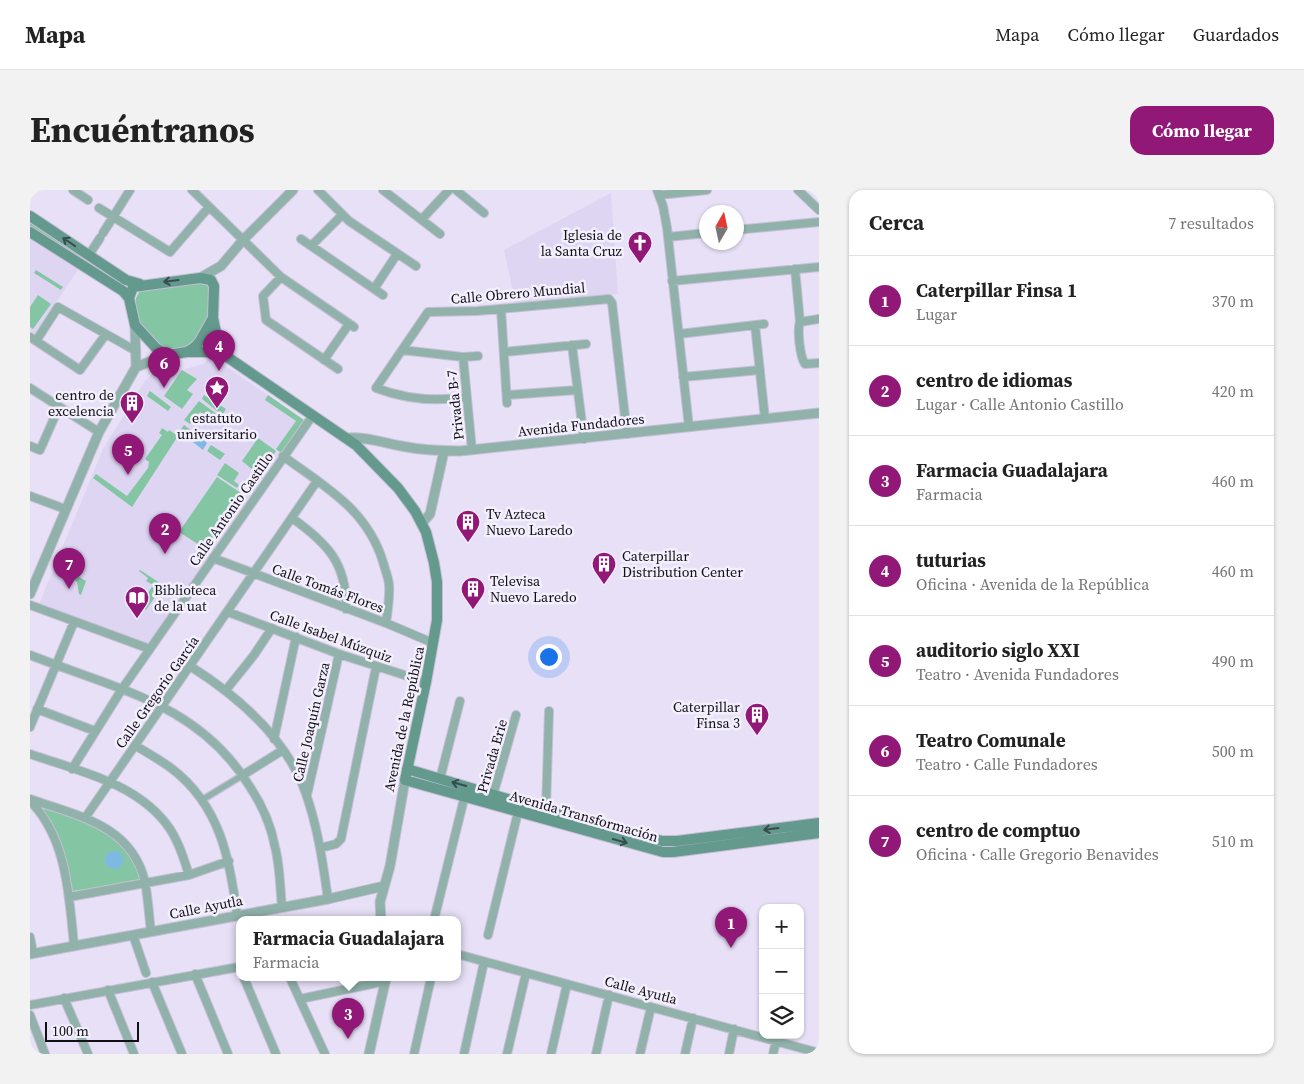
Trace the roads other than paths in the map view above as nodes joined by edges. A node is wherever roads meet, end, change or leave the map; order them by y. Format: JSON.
{"nodes":[{"id":1,"x":130,"y":190,"type":"edge"},
{"id":2,"x":192,"y":190,"type":"edge"},
{"id":3,"x":293,"y":190,"type":"edge"},
{"id":4,"x":318,"y":190,"type":"edge"},
{"id":5,"x":383,"y":190,"type":"edge"},
{"id":6,"x":449,"y":190,"type":"edge"},
{"id":7,"x":456,"y":190,"type":"edge"},
{"id":8,"x":707,"y":190,"type":"edge"},
{"id":9,"x":798,"y":190,"type":"edge"},
{"id":10,"x":75,"y":191,"type":"edge"},
{"id":11,"x":658,"y":193,"type":"edge"},
{"id":12,"x":88,"y":200,"type":"dead end"},
{"id":13,"x":209,"y":207,"type":"junction"},
{"id":14,"x":99,"y":208,"type":"dead end"},
{"id":15,"x":819,"y":210,"type":"edge"},
{"id":16,"x":484,"y":212,"type":"dead end"},
{"id":17,"x":30,"y":216,"type":"edge"},
{"id":18,"x":113,"y":216,"type":"junction"},
{"id":19,"x":342,"y":216,"type":"junction"},
{"id":20,"x":422,"y":219,"type":"junction"},
{"id":21,"x":819,"y":222,"type":"edge"},
{"id":22,"x":744,"y":229,"type":"edge"},
{"id":23,"x":30,"y":232,"type":"edge"},
{"id":24,"x":440,"y":234,"type":"dead end"},
{"id":25,"x":699,"y":234,"type":"edge"},
{"id":26,"x":668,"y":237,"type":"junction"},
{"id":27,"x":301,"y":239,"type":"dead end"},
{"id":28,"x":243,"y":240,"type":"junction"},
{"id":29,"x":311,"y":246,"type":"junction"},
{"id":30,"x":397,"y":254,"type":"junction"},
{"id":31,"x":89,"y":256,"type":"junction"},
{"id":32,"x":221,"y":266,"type":"junction"},
{"id":33,"x":416,"y":266,"type":"dead end"},
{"id":34,"x":819,"y":267,"type":"edge"},
{"id":35,"x":795,"y":269,"type":"junction"},
{"id":36,"x":113,"y":278,"type":"junction"},
{"id":37,"x":200,"y":278,"type":"junction"},
{"id":38,"x":281,"y":278,"type":"junction"},
{"id":39,"x":672,"y":282,"type":"junction"},
{"id":40,"x":141,"y":285,"type":"junction"},
{"id":41,"x":214,"y":286,"type":"junction"},
{"id":42,"x":374,"y":289,"type":"junction"},
{"id":43,"x":383,"y":295,"type":"dead end"},
{"id":44,"x":129,"y":298,"type":"junction"},
{"id":45,"x":501,"y":309,"type":"junction"},
{"id":46,"x":213,"y":318,"type":"junction"},
{"id":47,"x":819,"y":319,"type":"edge"},
{"id":48,"x":800,"y":322,"type":"junction"},
{"id":49,"x":764,"y":324,"type":"dead end"},
{"id":50,"x":135,"y":325,"type":"junction"},
{"id":51,"x":755,"y":325,"type":"junction"},
{"id":52,"x":106,"y":334,"type":"junction"},
{"id":53,"x":679,"y":334,"type":"junction"},
{"id":54,"x":33,"y":339,"type":"edge"},
{"id":55,"x":586,"y":344,"type":"dead end"},
{"id":56,"x":572,"y":345,"type":"junction"},
{"id":57,"x":402,"y":350,"type":"junction"},
{"id":58,"x":136,"y":351,"type":"junction"},
{"id":59,"x":188,"y":352,"type":"junction"},
{"id":60,"x":220,"y":352,"type":"junction"},
{"id":61,"x":504,"y":352,"type":"junction"},
{"id":62,"x":167,"y":355,"type":"junction"},
{"id":63,"x":478,"y":356,"type":"dead end"},
{"id":64,"x":462,"y":357,"type":"junction"},
{"id":65,"x":324,"y":360,"type":"junction"},
{"id":66,"x":819,"y":363,"type":"edge"},
{"id":67,"x":136,"y":368,"type":"junction"},
{"id":68,"x":338,"y":369,"type":"dead end"},
{"id":69,"x":760,"y":370,"type":"junction"},
{"id":70,"x":683,"y":377,"type":"junction"},
{"id":71,"x":30,"y":388,"type":"edge"},
{"id":72,"x":577,"y":390,"type":"junction"},
{"id":73,"x":466,"y":397,"type":"junction"},
{"id":74,"x":59,"y":407,"type":"junction"},
{"id":75,"x":819,"y":413,"type":"edge"},
{"id":76,"x":313,"y":415,"type":"junction"},
{"id":77,"x":765,"y":419,"type":"junction"},
{"id":78,"x":689,"y":427,"type":"junction"},
{"id":79,"x":99,"y":432,"type":"junction"},
{"id":80,"x":626,"y":434,"type":"junction"},
{"id":81,"x":347,"y":438,"type":"junction"},
{"id":82,"x":584,"y":438,"type":"junction"},
{"id":83,"x":30,"y":446,"type":"edge"},
{"id":84,"x":472,"y":450,"type":"junction"},
{"id":85,"x":444,"y":451,"type":"junction"},
{"id":86,"x":283,"y":456,"type":"junction"},
{"id":87,"x":317,"y":481,"type":"junction"},
{"id":88,"x":30,"y":496,"type":"edge"},
{"id":89,"x":65,"y":509,"type":"junction"},
{"id":90,"x":292,"y":518,"type":"junction"},
{"id":91,"x":422,"y":523,"type":"junction"},
{"id":92,"x":213,"y":558,"type":"junction"},
{"id":93,"x":254,"y":574,"type":"junction"},
{"id":94,"x":30,"y":593,"type":"edge"},
{"id":95,"x":30,"y":605,"type":"edge"},
{"id":96,"x":346,"y":609,"type":"junction"},
{"id":97,"x":228,"y":612,"type":"junction"},
{"id":98,"x":74,"y":622,"type":"junction"},
{"id":99,"x":386,"y":622,"type":"junction"},
{"id":100,"x":272,"y":628,"type":"junction"},
{"id":101,"x":296,"y":638,"type":"junction"},
{"id":102,"x":433,"y":643,"type":"junction"},
{"id":103,"x":150,"y":649,"type":"junction"},
{"id":104,"x":339,"y":654,"type":"junction"},
{"id":105,"x":30,"y":655,"type":"edge"},
{"id":106,"x":56,"y":665,"type":"junction"},
{"id":107,"x":190,"y":666,"type":"junction"},
{"id":108,"x":376,"y":668,"type":"junction"},
{"id":109,"x":426,"y":682,"type":"junction"},
{"id":110,"x":122,"y":689,"type":"junction"},
{"id":111,"x":226,"y":690,"type":"junction"},
{"id":112,"x":460,"y":701,"type":"dead end"},
{"id":113,"x":163,"y":706,"type":"junction"},
{"id":114,"x":38,"y":709,"type":"junction"},
{"id":115,"x":549,"y":711,"type":"dead end"},
{"id":116,"x":516,"y":715,"type":"dead end"},
{"id":117,"x":30,"y":727,"type":"edge"},
{"id":118,"x":95,"y":731,"type":"junction"},
{"id":119,"x":274,"y":739,"type":"junction"},
{"id":120,"x":136,"y":746,"type":"junction"},
{"id":121,"x":283,"y":750,"type":"junction"},
{"id":122,"x":30,"y":754,"type":"edge"},
{"id":123,"x":72,"y":768,"type":"junction"},
{"id":124,"x":243,"y":775,"type":"junction"},
{"id":125,"x":406,"y":775,"type":"junction"},
{"id":126,"x":440,"y":779,"type":"junction"},
{"id":127,"x":110,"y":782,"type":"junction"},
{"id":128,"x":307,"y":794,"type":"junction"},
{"id":129,"x":465,"y":795,"type":"junction"},
{"id":130,"x":493,"y":799,"type":"junction"},
{"id":131,"x":30,"y":800,"type":"edge"},
{"id":132,"x":202,"y":800,"type":"junction"},
{"id":133,"x":520,"y":807,"type":"junction"},
{"id":134,"x":544,"y":814,"type":"junction"},
{"id":135,"x":85,"y":818,"type":"junction"},
{"id":136,"x":819,"y":823,"type":"edge"},
{"id":137,"x":793,"y":831,"type":"junction"},
{"id":138,"x":819,"y":833,"type":"edge"},
{"id":139,"x":320,"y":848,"type":"junction"},
{"id":140,"x":229,"y":861,"type":"junction"},
{"id":141,"x":189,"y":875,"type":"junction"},
{"id":142,"x":145,"y":883,"type":"junction"},
{"id":143,"x":384,"y":886,"type":"junction"},
{"id":144,"x":69,"y":897,"type":"junction"},
{"id":145,"x":328,"y":899,"type":"junction"},
{"id":146,"x":282,"y":907,"type":"junction"},
{"id":147,"x":236,"y":915,"type":"junction"},
{"id":148,"x":381,"y":916,"type":"edge"},
{"id":149,"x":435,"y":916,"type":"edge"},
{"id":150,"x":151,"y":932,"type":"junction"},
{"id":151,"x":488,"y":934,"type":"dead end"},
{"id":152,"x":133,"y":935,"type":"junction"},
{"id":153,"x":30,"y":937,"type":"edge"},
{"id":154,"x":74,"y":945,"type":"junction"},
{"id":155,"x":32,"y":953,"type":"edge"},
{"id":156,"x":461,"y":955,"type":"edge"},
{"id":157,"x":484,"y":962,"type":"junction"},
{"id":158,"x":236,"y":967,"type":"edge"},
{"id":159,"x":146,"y":973,"type":"dead end"},
{"id":160,"x":526,"y":973,"type":"junction"},
{"id":161,"x":195,"y":974,"type":"junction"},
{"id":162,"x":245,"y":981,"type":"edge"},
{"id":163,"x":291,"y":981,"type":"edge"},
{"id":164,"x":381,"y":981,"type":"edge"},
{"id":165,"x":386,"y":981,"type":"edge"},
{"id":166,"x":430,"y":981,"type":"edge"},
{"id":167,"x":152,"y":982,"type":"junction"},
{"id":168,"x":567,"y":984,"type":"junction"},
{"id":169,"x":108,"y":990,"type":"junction"},
{"id":170,"x":609,"y":995,"type":"junction"},
{"id":171,"x":64,"y":998,"type":"junction"},
{"id":172,"x":300,"y":999,"type":"junction"},
{"id":173,"x":30,"y":1004,"type":"edge"},
{"id":174,"x":651,"y":1007,"type":"junction"},
{"id":175,"x":30,"y":1016,"type":"edge"},
{"id":176,"x":693,"y":1018,"type":"junction"},
{"id":177,"x":734,"y":1029,"type":"junction"},
{"id":178,"x":776,"y":1041,"type":"junction"},
{"id":179,"x":818,"y":1053,"type":"edge"},
{"id":180,"x":45,"y":1054,"type":"edge"},
{"id":181,"x":88,"y":1054,"type":"edge"},
{"id":182,"x":134,"y":1054,"type":"edge"},
{"id":183,"x":182,"y":1054,"type":"edge"},
{"id":184,"x":228,"y":1054,"type":"edge"},
{"id":185,"x":276,"y":1054,"type":"edge"},
{"id":186,"x":325,"y":1054,"type":"edge"},
{"id":187,"x":369,"y":1054,"type":"edge"},
{"id":188,"x":414,"y":1054,"type":"edge"},
{"id":189,"x":464,"y":1054,"type":"edge"},
{"id":190,"x":508,"y":1054,"type":"edge"},
{"id":191,"x":551,"y":1054,"type":"edge"},
{"id":192,"x":596,"y":1054,"type":"edge"},
{"id":193,"x":640,"y":1054,"type":"edge"},
{"id":194,"x":685,"y":1054,"type":"edge"},
{"id":195,"x":729,"y":1054,"type":"edge"},
{"id":196,"x":773,"y":1054,"type":"edge"}],
"edges":[{"from":1,"to":18,"type":"street"},
{"from":2,"to":13,"type":"street"},
{"from":3,"to":28,"type":"street"},
{"from":4,"to":19,"type":"street"},
{"from":5,"to":20,"type":"street"},
{"from":6,"to":20,"type":"street"},
{"from":7,"to":16,"type":"street"},
{"from":8,"to":11,"type":"street"},
{"from":9,"to":15,"type":"street"},
{"from":10,"to":12,"type":"street"},
{"from":11,"to":26,"type":"street"},
{"from":13,"to":18,"type":"street"},
{"from":13,"to":28,"type":"street"},
{"from":14,"to":18,"type":"street"},
{"from":31,"to":17,"type":"main road","one_way":true},
{"from":18,"to":31,"type":"street"},
{"from":19,"to":29,"type":"street"},
{"from":19,"to":30,"type":"street"},
{"from":20,"to":24,"type":"street"},
{"from":21,"to":22,"type":"street"},
{"from":23,"to":36,"type":"main road"},
{"from":25,"to":26,"type":"street"},
{"from":26,"to":39,"type":"street"},
{"from":27,"to":29,"type":"street"},
{"from":28,"to":32,"type":"street"},
{"from":28,"to":38,"type":"street"},
{"from":29,"to":42,"type":"street"},
{"from":30,"to":33,"type":"street"},
{"from":30,"to":42,"type":"street"},
{"from":31,"to":36,"type":"main road"},
{"from":32,"to":37,"type":"street"},
{"from":32,"to":41,"type":"street"},
{"from":34,"to":35,"type":"street"},
{"from":35,"to":39,"type":"street"},
{"from":35,"to":48,"type":"street"},
{"from":36,"to":40,"type":"main road"},
{"from":36,"to":44,"type":"main road"},
{"from":37,"to":40,"type":"main road","one_way":true},
{"from":37,"to":41,"type":"main road"},
{"from":38,"to":65,"type":"street"},
{"from":38,"to":65,"type":"street"},
{"from":39,"to":53,"type":"street"},
{"from":40,"to":44,"type":"main road"},
{"from":41,"to":46,"type":"main road"},
{"from":42,"to":43,"type":"street"},
{"from":44,"to":50,"type":"main road"},
{"from":45,"to":57,"type":"street","name":"Calle Obrero Mundial"},
{"from":45,"to":61,"type":"street"},
{"from":45,"to":80,"type":"street","name":"Calle Obrero Mundial"},
{"from":46,"to":59,"type":"main road"},
{"from":46,"to":60,"type":"main road"},
{"from":47,"to":48,"type":"street"},
{"from":48,"to":66,"type":"street"},
{"from":49,"to":51,"type":"street"},
{"from":50,"to":58,"type":"street"},
{"from":50,"to":62,"type":"main road"},
{"from":51,"to":53,"type":"street"},
{"from":51,"to":69,"type":"street"},
{"from":52,"to":54,"type":"street"},
{"from":52,"to":54,"type":"street"},
{"from":52,"to":58,"type":"street"},
{"from":53,"to":70,"type":"street"},
{"from":55,"to":56,"type":"street"},
{"from":56,"to":61,"type":"street"},
{"from":56,"to":72,"type":"street"},
{"from":57,"to":64,"type":"street"},
{"from":57,"to":73,"type":"street"},
{"from":58,"to":67,"type":"street"},
{"from":59,"to":60,"type":"main road"},
{"from":59,"to":62,"type":"main road"},
{"from":60,"to":76,"type":"main road","name":"Avenida de la República"},
{"from":61,"to":72,"type":"street"},
{"from":62,"to":67,"type":"street"},
{"from":63,"to":64,"type":"street"},
{"from":64,"to":73,"type":"street","name":"Privada B-7"},
{"from":65,"to":68,"type":"street"},
{"from":67,"to":79,"type":"street"},
{"from":69,"to":70,"type":"street"},
{"from":69,"to":77,"type":"street"},
{"from":70,"to":78,"type":"street"},
{"from":71,"to":74,"type":"street"},
{"from":72,"to":82,"type":"street"},
{"from":73,"to":84,"type":"street","name":"Privada B-7"},
{"from":74,"to":79,"type":"street"},
{"from":74,"to":83,"type":"street"},
{"from":75,"to":77,"type":"street","name":"Avenida Fundadores"},
{"from":76,"to":81,"type":"main road","name":"Avenida de la República"},
{"from":76,"to":86,"type":"street","name":"Calle Antonio Castillo"},
{"from":77,"to":78,"type":"street","name":"Avenida Fundadores"},
{"from":78,"to":80,"type":"street","name":"Avenida Fundadores"},
{"from":79,"to":89,"type":"street"},
{"from":80,"to":82,"type":"street","name":"Avenida Fundadores"},
{"from":81,"to":85,"type":"street","name":"Avenida Fundadores"},
{"from":81,"to":91,"type":"main road","name":"Avenida de la República"},
{"from":82,"to":84,"type":"street","name":"Avenida Fundadores"},
{"from":84,"to":85,"type":"street","name":"Avenida Fundadores"},
{"from":85,"to":91,"type":"street"},
{"from":86,"to":87,"type":"street"},
{"from":86,"to":92,"type":"street","name":"Calle Antonio Castillo"},
{"from":87,"to":90,"type":"street","name":"Calle Gregorio García"},
{"from":87,"to":99,"type":"street"},
{"from":88,"to":89,"type":"street"},
{"from":89,"to":94,"type":"street"},
{"from":90,"to":93,"type":"street","name":"Calle Gregorio García"},
{"from":90,"to":96,"type":"street"},
{"from":91,"to":102,"type":"main road","name":"Avenida de la República"},
{"from":92,"to":93,"type":"street","name":"Calle Tomás Flores"},
{"from":92,"to":103,"type":"street","name":"Calle Antonio Castillo"},
{"from":93,"to":96,"type":"street","name":"Calle Tomás Flores"},
{"from":93,"to":97,"type":"street","name":"Calle Gregorio García"},
{"from":95,"to":98,"type":"street"},
{"from":96,"to":99,"type":"street","name":"Calle Tomás Flores"},
{"from":97,"to":100,"type":"street","name":"Calle Isabel Múzquiz"},
{"from":97,"to":107,"type":"street","name":"Calle Gregorio García"},
{"from":98,"to":103,"type":"street"},
{"from":98,"to":106,"type":"street"},
{"from":99,"to":102,"type":"street","name":"Calle Tomás Flores"},
{"from":100,"to":101,"type":"street","name":"Calle Isabel Múzquiz"},
{"from":100,"to":111,"type":"street"},
{"from":101,"to":104,"type":"street","name":"Calle Isabel Múzquiz"},
{"from":101,"to":119,"type":"street"},
{"from":102,"to":109,"type":"main road","name":"Avenida de la República"},
{"from":103,"to":110,"type":"street","name":"Calle Antonio Castillo"},
{"from":104,"to":108,"type":"street","name":"Calle Isabel Múzquiz"},
{"from":104,"to":128,"type":"street","name":"Calle Joaquín Garza"},
{"from":105,"to":106,"type":"street"},
{"from":106,"to":110,"type":"street"},
{"from":106,"to":114,"type":"street"},
{"from":107,"to":111,"type":"street"},
{"from":107,"to":113,"type":"street","name":"Calle Gregorio García"},
{"from":108,"to":109,"type":"street","name":"Calle Isabel Múzquiz"},
{"from":108,"to":139,"type":"street"},
{"from":109,"to":125,"type":"main road","name":"Avenida de la República"},
{"from":110,"to":113,"type":"street"},
{"from":110,"to":118,"type":"street","name":"Calle Antonio Castillo"},
{"from":111,"to":119,"type":"street"},
{"from":112,"to":126,"type":"street"},
{"from":113,"to":120,"type":"street","name":"Calle Gregorio García"},
{"from":113,"to":124,"type":"street"},
{"from":114,"to":117,"type":"street"},
{"from":114,"to":118,"type":"street"},
{"from":115,"to":134,"type":"street"},
{"from":116,"to":130,"type":"street","name":"Privada Erie"},
{"from":118,"to":123,"type":"street","name":"Calle Antonio Castillo"},
{"from":119,"to":121,"type":"street"},
{"from":120,"to":127,"type":"street","name":"Calle Gregorio García"},
{"from":120,"to":132,"type":"street"},
{"from":121,"to":124,"type":"street"},
{"from":121,"to":128,"type":"street"},
{"from":122,"to":123,"type":"street"},
{"from":123,"to":127,"type":"street"},
{"from":124,"to":132,"type":"street"},
{"from":124,"to":146,"type":"street"},
{"from":125,"to":126,"type":"main road","name":"Avenida Transformación"},
{"from":125,"to":129,"type":"main road","name":"Avenida Transformación"},
{"from":125,"to":143,"type":"street","name":"Avenida de la República"},
{"from":130,"to":126,"type":"main road","name":"Avenida Transformación","one_way":true},
{"from":127,"to":135,"type":"street","name":"Calle Gregorio García"},
{"from":127,"to":141,"type":"street"},
{"from":128,"to":139,"type":"street"},
{"from":129,"to":130,"type":"main road","name":"Avenida Transformación"},
{"from":129,"to":149,"type":"street"},
{"from":130,"to":133,"type":"main road","name":"Avenida Transformación"},
{"from":131,"to":135,"type":"street"},
{"from":131,"to":144,"type":"street"},
{"from":132,"to":140,"type":"street"},
{"from":133,"to":134,"type":"main road","name":"Avenida Transformación"},
{"from":133,"to":151,"type":"street"},
{"from":134,"to":137,"type":"main road","name":"Avenida Transformación"},
{"from":135,"to":142,"type":"street"},
{"from":136,"to":137,"type":"main road","name":"Avenida Transformación"},
{"from":137,"to":138,"type":"main road","name":"Avenida Transformación"},
{"from":139,"to":145,"type":"street"},
{"from":140,"to":141,"type":"street"},
{"from":140,"to":147,"type":"street"},
{"from":141,"to":142,"type":"street"},
{"from":142,"to":144,"type":"street"},
{"from":142,"to":150,"type":"street"},
{"from":143,"to":145,"type":"street","name":"Calle Ayutla"},
{"from":143,"to":148,"type":"street","name":"Avenida de la República"},
{"from":144,"to":154,"type":"street"},
{"from":145,"to":146,"type":"street","name":"Calle Ayutla"},
{"from":146,"to":147,"type":"street","name":"Calle Ayutla"},
{"from":147,"to":150,"type":"street","name":"Calle Ayutla"},
{"from":150,"to":152,"type":"street","name":"Calle Ayutla"},
{"from":152,"to":154,"type":"street","name":"Calle Ayutla"},
{"from":152,"to":159,"type":"street"},
{"from":153,"to":155,"type":"street","name":"Calle Ayutla"},
{"from":154,"to":155,"type":"street","name":"Calle Ayutla"},
{"from":156,"to":157,"type":"street","name":"Calle Ayutla"},
{"from":157,"to":160,"type":"street","name":"Calle Ayutla"},
{"from":157,"to":189,"type":"street"},
{"from":158,"to":161,"type":"street"},
{"from":160,"to":168,"type":"street","name":"Calle Ayutla"},
{"from":160,"to":190,"type":"street"},
{"from":161,"to":167,"type":"street"},
{"from":161,"to":184,"type":"street"},
{"from":162,"to":185,"type":"street"},
{"from":163,"to":172,"type":"street"},
{"from":164,"to":172,"type":"street"},
{"from":165,"to":187,"type":"street"},
{"from":166,"to":188,"type":"street"},
{"from":167,"to":169,"type":"street"},
{"from":167,"to":183,"type":"street"},
{"from":168,"to":170,"type":"street","name":"Calle Ayutla"},
{"from":168,"to":191,"type":"street"},
{"from":169,"to":171,"type":"street"},
{"from":169,"to":182,"type":"street"},
{"from":170,"to":174,"type":"street","name":"Calle Ayutla"},
{"from":170,"to":192,"type":"street"},
{"from":171,"to":173,"type":"street"},
{"from":171,"to":181,"type":"street"},
{"from":172,"to":186,"type":"street"},
{"from":174,"to":176,"type":"street","name":"Calle Ayutla"},
{"from":174,"to":193,"type":"street"},
{"from":175,"to":180,"type":"street"},
{"from":176,"to":177,"type":"street","name":"Calle Ayutla"},
{"from":176,"to":194,"type":"street"},
{"from":177,"to":178,"type":"street","name":"Calle Ayutla"},
{"from":177,"to":195,"type":"street"},
{"from":178,"to":179,"type":"street","name":"Calle Ayutla"},
{"from":178,"to":196,"type":"street"}]}
